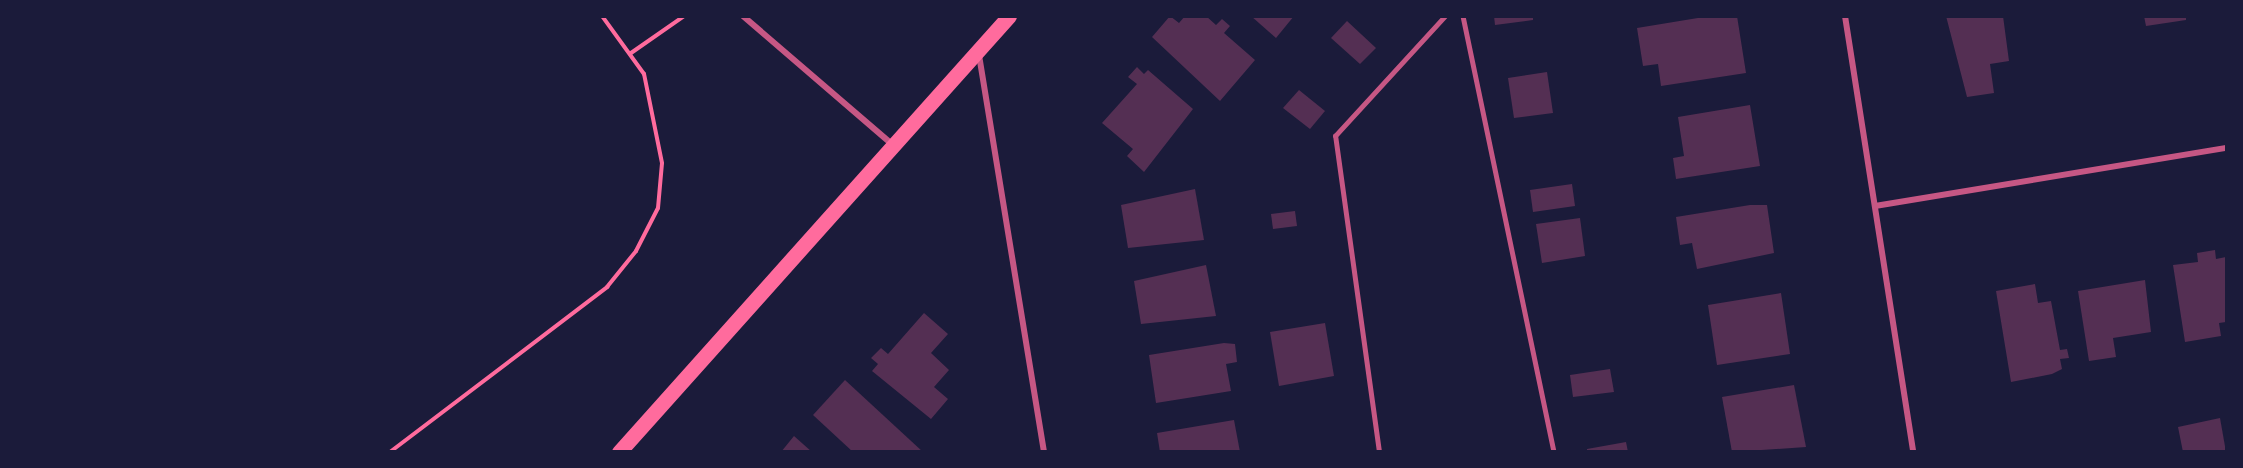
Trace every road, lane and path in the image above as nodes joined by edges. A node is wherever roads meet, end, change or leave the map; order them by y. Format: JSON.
{"nodes":[{"id":1,"x":602,"y":16,"type":"edge"},
{"id":2,"x":684,"y":16,"type":"edge"},
{"id":3,"x":743,"y":16,"type":"edge"},
{"id":4,"x":1009,"y":16,"type":"edge"},
{"id":5,"x":1445,"y":16,"type":"edge"},
{"id":6,"x":1463,"y":16,"type":"edge"},
{"id":7,"x":1845,"y":16,"type":"edge"},
{"id":8,"x":978,"y":51,"type":"junction"},
{"id":9,"x":631,"y":53,"type":"junction"},
{"id":10,"x":893,"y":146,"type":"junction"},
{"id":11,"x":2226,"y":148,"type":"edge"},
{"id":12,"x":1875,"y":206,"type":"junction"},
{"id":13,"x":390,"y":452,"type":"edge"},
{"id":14,"x":619,"y":452,"type":"edge"},
{"id":15,"x":1044,"y":452,"type":"edge"},
{"id":16,"x":1379,"y":452,"type":"edge"},
{"id":17,"x":1554,"y":452,"type":"edge"},
{"id":18,"x":1913,"y":452,"type":"edge"}],
"edges":[{"from":1,"to":9,"type":"path"},
{"from":2,"to":9,"type":"path"},
{"from":3,"to":10,"type":"street"},
{"from":4,"to":8,"type":"main road"},
{"from":5,"to":16,"type":"lane"},
{"from":6,"to":17,"type":"lane"},
{"from":7,"to":12,"type":"street"},
{"from":8,"to":10,"type":"main road"},
{"from":8,"to":15,"type":"street"},
{"from":9,"to":13,"type":"path"},
{"from":10,"to":14,"type":"main road"},
{"from":11,"to":12,"type":"street"},
{"from":12,"to":18,"type":"street"}]}
